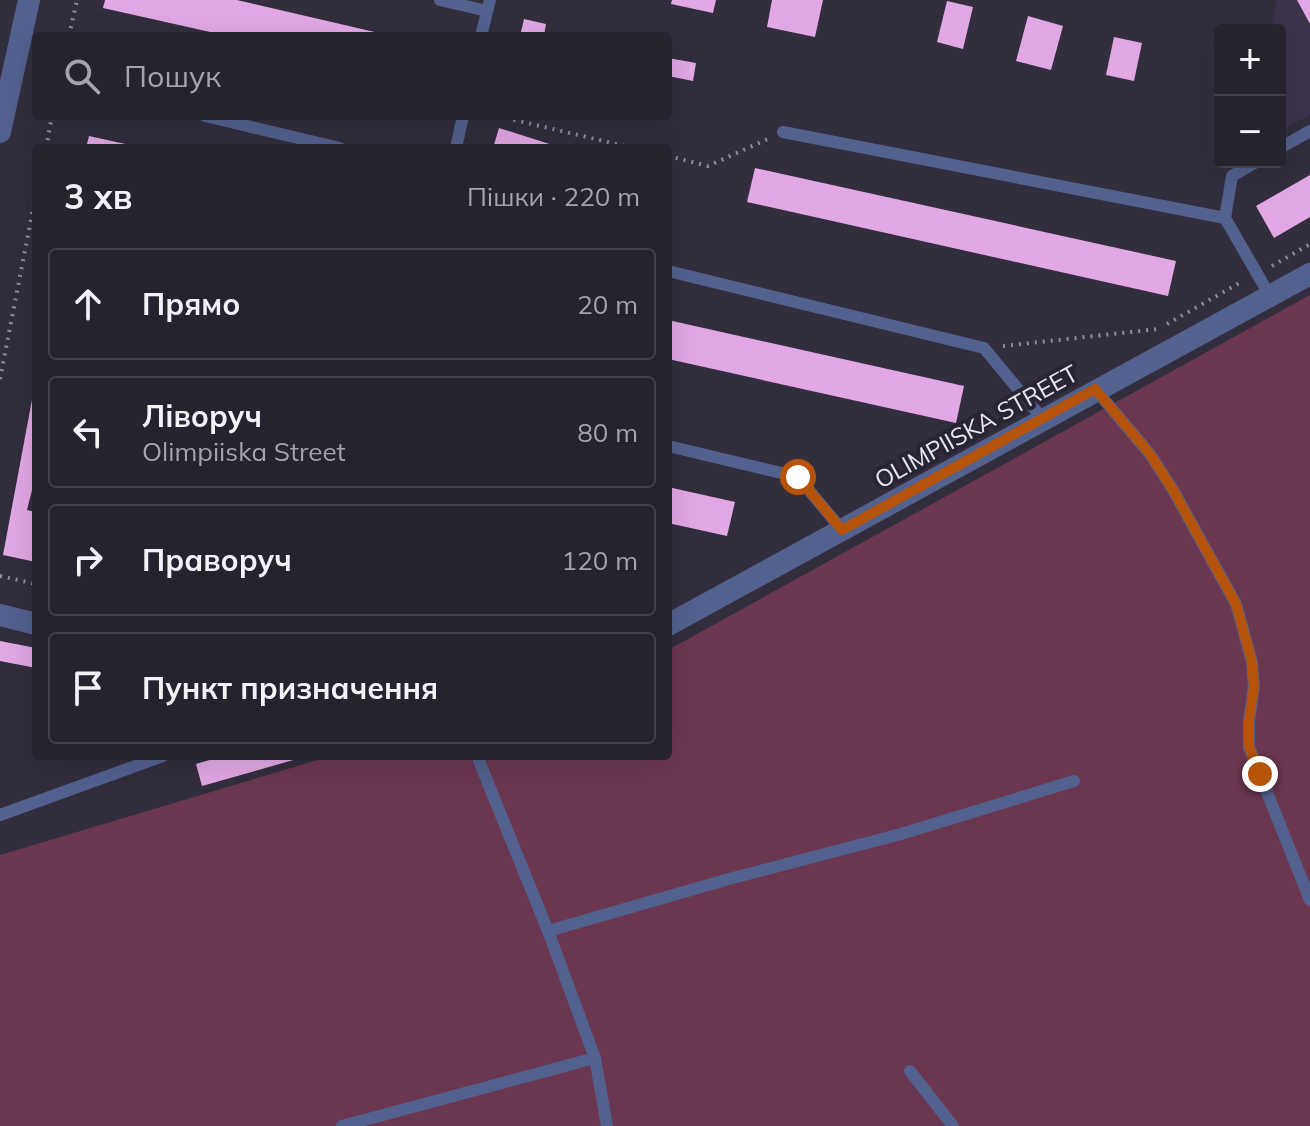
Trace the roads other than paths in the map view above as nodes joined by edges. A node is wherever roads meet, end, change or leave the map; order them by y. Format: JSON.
{"nodes":[{"id":1,"x":29,"y":0,"type":"edge"},
{"id":2,"x":440,"y":0,"type":"edge"},
{"id":3,"x":488,"y":6,"type":"edge"},
{"id":4,"x":482,"y":32,"type":"edge"},
{"id":5,"x":222,"y":120,"type":"edge"},
{"id":6,"x":462,"y":120,"type":"edge"},
{"id":7,"x":1310,"y":131,"type":"edge"},
{"id":8,"x":0,"y":132,"type":"edge"},
{"id":9,"x":783,"y":132,"type":"road end"},
{"id":10,"x":323,"y":144,"type":"edge"},
{"id":11,"x":457,"y":144,"type":"edge"},
{"id":12,"x":1286,"y":145,"type":"edge"},
{"id":13,"x":1246,"y":168,"type":"edge"},
{"id":14,"x":1225,"y":218,"type":"junction"},
{"id":15,"x":672,"y":272,"type":"edge"},
{"id":16,"x":1310,"y":274,"type":"edge"},
{"id":17,"x":1270,"y":296,"type":"junction"},
{"id":18,"x":1095,"y":389,"type":"junction"},
{"id":19,"x":1042,"y":418,"type":"junction"},
{"id":20,"x":672,"y":447,"type":"edge"},
{"id":21,"x":842,"y":530,"type":"junction"},
{"id":22,"x":0,"y":615,"type":"edge"},
{"id":23,"x":32,"y":623,"type":"edge"},
{"id":24,"x":672,"y":623,"type":"edge"},
{"id":25,"x":152,"y":760,"type":"edge"},
{"id":26,"x":479,"y":760,"type":"edge"},
{"id":27,"x":1074,"y":781,"type":"dead end"},
{"id":28,"x":0,"y":815,"type":"edge"},
{"id":29,"x":1310,"y":900,"type":"edge"},
{"id":30,"x":548,"y":931,"type":"junction"},
{"id":31,"x":595,"y":1058,"type":"junction"},
{"id":32,"x":910,"y":1071,"type":"dead end"},
{"id":33,"x":342,"y":1126,"type":"edge"},
{"id":34,"x":607,"y":1126,"type":"edge"},
{"id":35,"x":953,"y":1126,"type":"edge"}],
"edges":[{"from":1,"to":8,"type":"street"},
{"from":2,"to":3,"type":"lane"},
{"from":3,"to":4,"type":"lane"},
{"from":5,"to":10,"type":"lane"},
{"from":6,"to":11,"type":"lane"},
{"from":7,"to":12,"type":"lane"},
{"from":9,"to":14,"type":"lane"},
{"from":13,"to":14,"type":"lane"},
{"from":14,"to":17,"type":"lane"},
{"from":15,"to":19,"type":"lane"},
{"from":16,"to":17,"type":"street","name":"OLIMPIISKA STREET"},
{"from":17,"to":18,"type":"street","name":"OLIMPIISKA STREET"},
{"from":18,"to":19,"type":"street","name":"OLIMPIISKA STREET"},
{"from":18,"to":29,"type":"lane"},
{"from":19,"to":21,"type":"street","name":"OLIMPIISKA STREET"},
{"from":20,"to":21,"type":"lane"},
{"from":21,"to":24,"type":"street","name":"OLIMPIISKA STREET"},
{"from":22,"to":23,"type":"street"},
{"from":25,"to":28,"type":"lane"},
{"from":26,"to":30,"type":"lane"},
{"from":27,"to":30,"type":"lane"},
{"from":30,"to":31,"type":"lane"},
{"from":31,"to":33,"type":"lane"},
{"from":31,"to":34,"type":"lane"},
{"from":32,"to":35,"type":"lane"}]}
